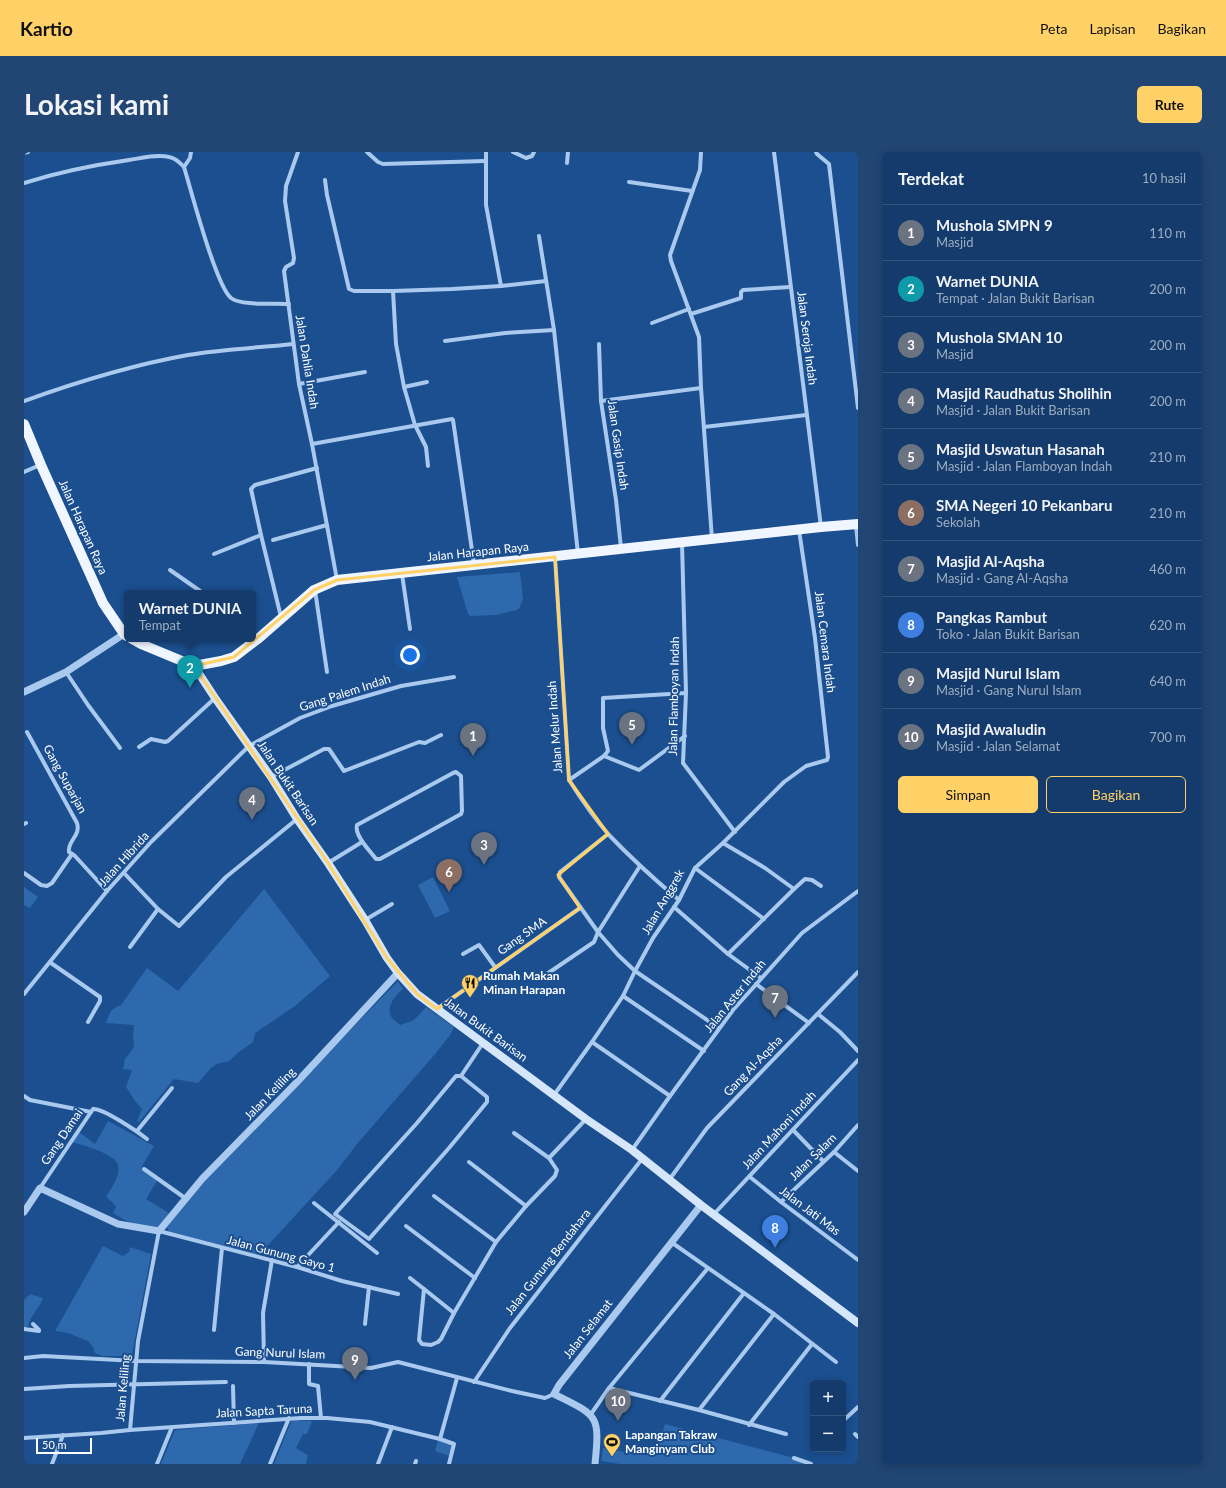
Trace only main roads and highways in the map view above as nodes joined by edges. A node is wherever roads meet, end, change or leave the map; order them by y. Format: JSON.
{"nodes":[{"id":1,"x":25,"y":429,"type":"edge"},
{"id":2,"x":857,"y":524,"type":"edge"},
{"id":3,"x":124,"y":631,"type":"edge"},
{"id":4,"x":256,"y":636,"type":"edge"},
{"id":5,"x":138,"y":642,"type":"edge"},
{"id":6,"x":250,"y":642,"type":"edge"},
{"id":7,"x":194,"y":666,"type":"junction"},
{"id":8,"x":858,"y":1323,"type":"edge"}],
"edges":[{"from":1,"to":3,"type":"main road","name":"Jalan Harapan Raya"},
{"from":2,"to":4,"type":"main road","name":"Jalan Harapan Raya"},
{"from":5,"to":7,"type":"main road","name":"Jalan Harapan Raya"},
{"from":6,"to":7,"type":"main road","name":"Jalan Harapan Raya"},
{"from":7,"to":8,"type":"main road","name":"Jalan Bukit Barisan"}]}
